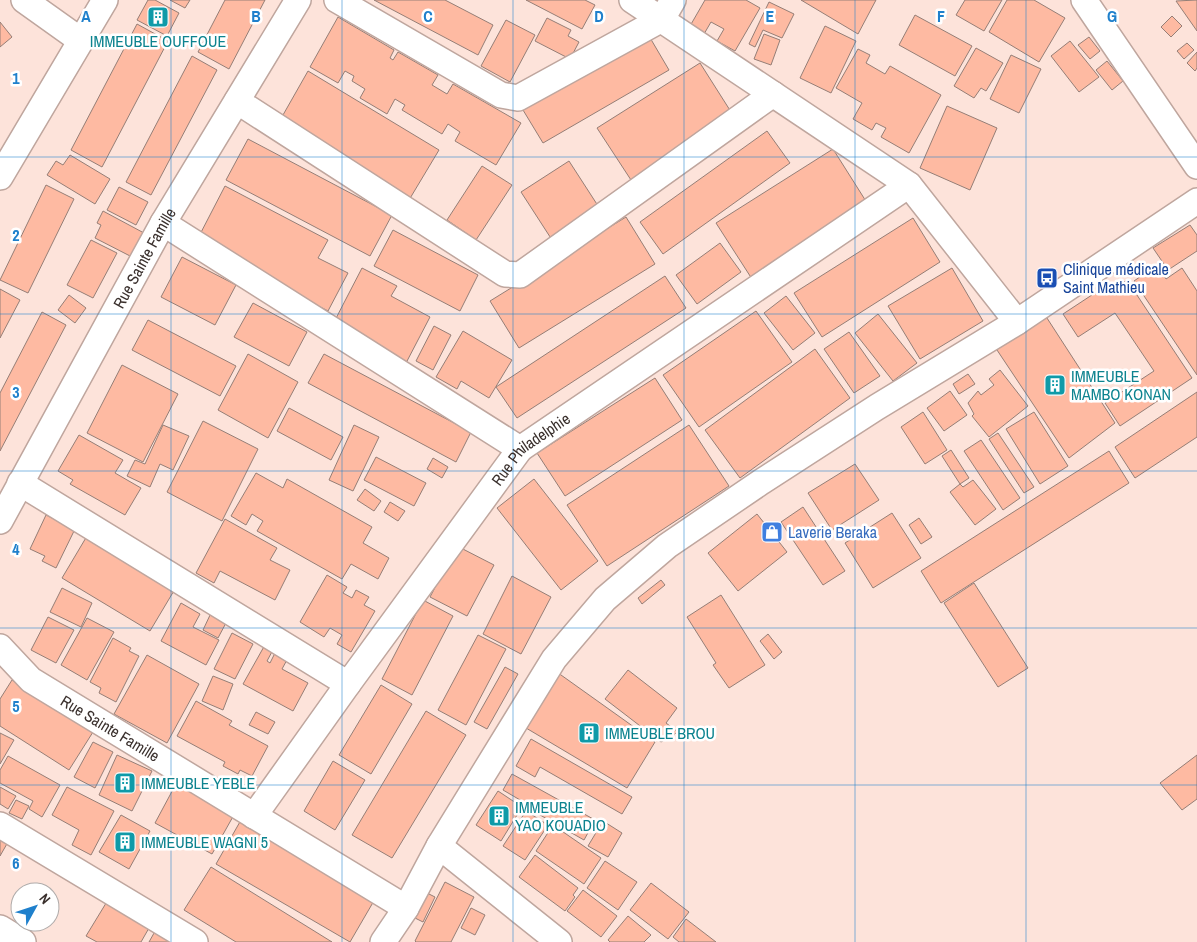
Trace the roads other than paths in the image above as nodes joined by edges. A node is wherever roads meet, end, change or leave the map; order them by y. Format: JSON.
{"nodes":[{"id":1,"x":24,"y":0,"type":"edge"},
{"id":2,"x":105,"y":0,"type":"edge"},
{"id":3,"x":298,"y":0,"type":"edge"},
{"id":4,"x":337,"y":0,"type":"edge"},
{"id":5,"x":632,"y":0,"type":"edge"},
{"id":6,"x":1084,"y":0,"type":"edge"},
{"id":7,"x":668,"y":9,"type":"edge"},
{"id":8,"x":80,"y":40,"type":"junction"},
{"id":9,"x":773,"y":94,"type":"junction"},
{"id":10,"x":237,"y":101,"type":"junction"},
{"id":11,"x":1197,"y":166,"type":"edge"},
{"id":12,"x":0,"y":177,"type":"edge"},
{"id":13,"x":909,"y":185,"type":"junction"},
{"id":14,"x":1197,"y":201,"type":"edge"},
{"id":15,"x":163,"y":223,"type":"junction"},
{"id":16,"x":1017,"y":322,"type":"junction"},
{"id":17,"x":520,"y":449,"type":"junction"},
{"id":18,"x":20,"y":483,"type":"junction"},
{"id":19,"x":0,"y":521,"type":"edge"},
{"id":20,"x":0,"y":647,"type":"edge"},
{"id":21,"x":348,"y":684,"type":"junction"},
{"id":22,"x":254,"y":816,"type":"junction"},
{"id":23,"x":0,"y":825,"type":"edge"},
{"id":24,"x":439,"y":846,"type":"junction"},
{"id":25,"x":406,"y":908,"type":"junction"},
{"id":26,"x":0,"y":928,"type":"edge"},
{"id":27,"x":23,"y":942,"type":"edge"},
{"id":28,"x":195,"y":942,"type":"edge"},
{"id":29,"x":383,"y":942,"type":"edge"},
{"id":30,"x":559,"y":942,"type":"edge"}],
"edges":[{"from":1,"to":8,"type":"street"},
{"from":2,"to":8,"type":"street"},
{"from":3,"to":10,"type":"street","name":"Rue Sainte Famille"},
{"from":4,"to":7,"type":"street"},
{"from":5,"to":7,"type":"street"},
{"from":6,"to":11,"type":"street"},
{"from":7,"to":9,"type":"street"},
{"from":8,"to":12,"type":"street"},
{"from":9,"to":10,"type":"street"},
{"from":9,"to":13,"type":"street"},
{"from":10,"to":15,"type":"street","name":"Rue Sainte Famille"},
{"from":13,"to":16,"type":"street"},
{"from":13,"to":17,"type":"street","name":"Rue Philadelphie"},
{"from":14,"to":16,"type":"street"},
{"from":15,"to":17,"type":"street"},
{"from":15,"to":18,"type":"street","name":"Rue Sainte Famille"},
{"from":16,"to":24,"type":"street"},
{"from":17,"to":21,"type":"street","name":"Rue Philadelphie"},
{"from":18,"to":19,"type":"street","name":"Rue Sainte Famille"},
{"from":18,"to":21,"type":"street"},
{"from":20,"to":22,"type":"street","name":"Rue Sainte Famille"},
{"from":21,"to":22,"type":"street","name":"Rue Philadelphie"},
{"from":22,"to":25,"type":"street","name":"Rue Sainte Famille"},
{"from":23,"to":28,"type":"street"},
{"from":24,"to":25,"type":"street"},
{"from":24,"to":30,"type":"street"},
{"from":25,"to":29,"type":"street"},
{"from":26,"to":27,"type":"street"}]}
